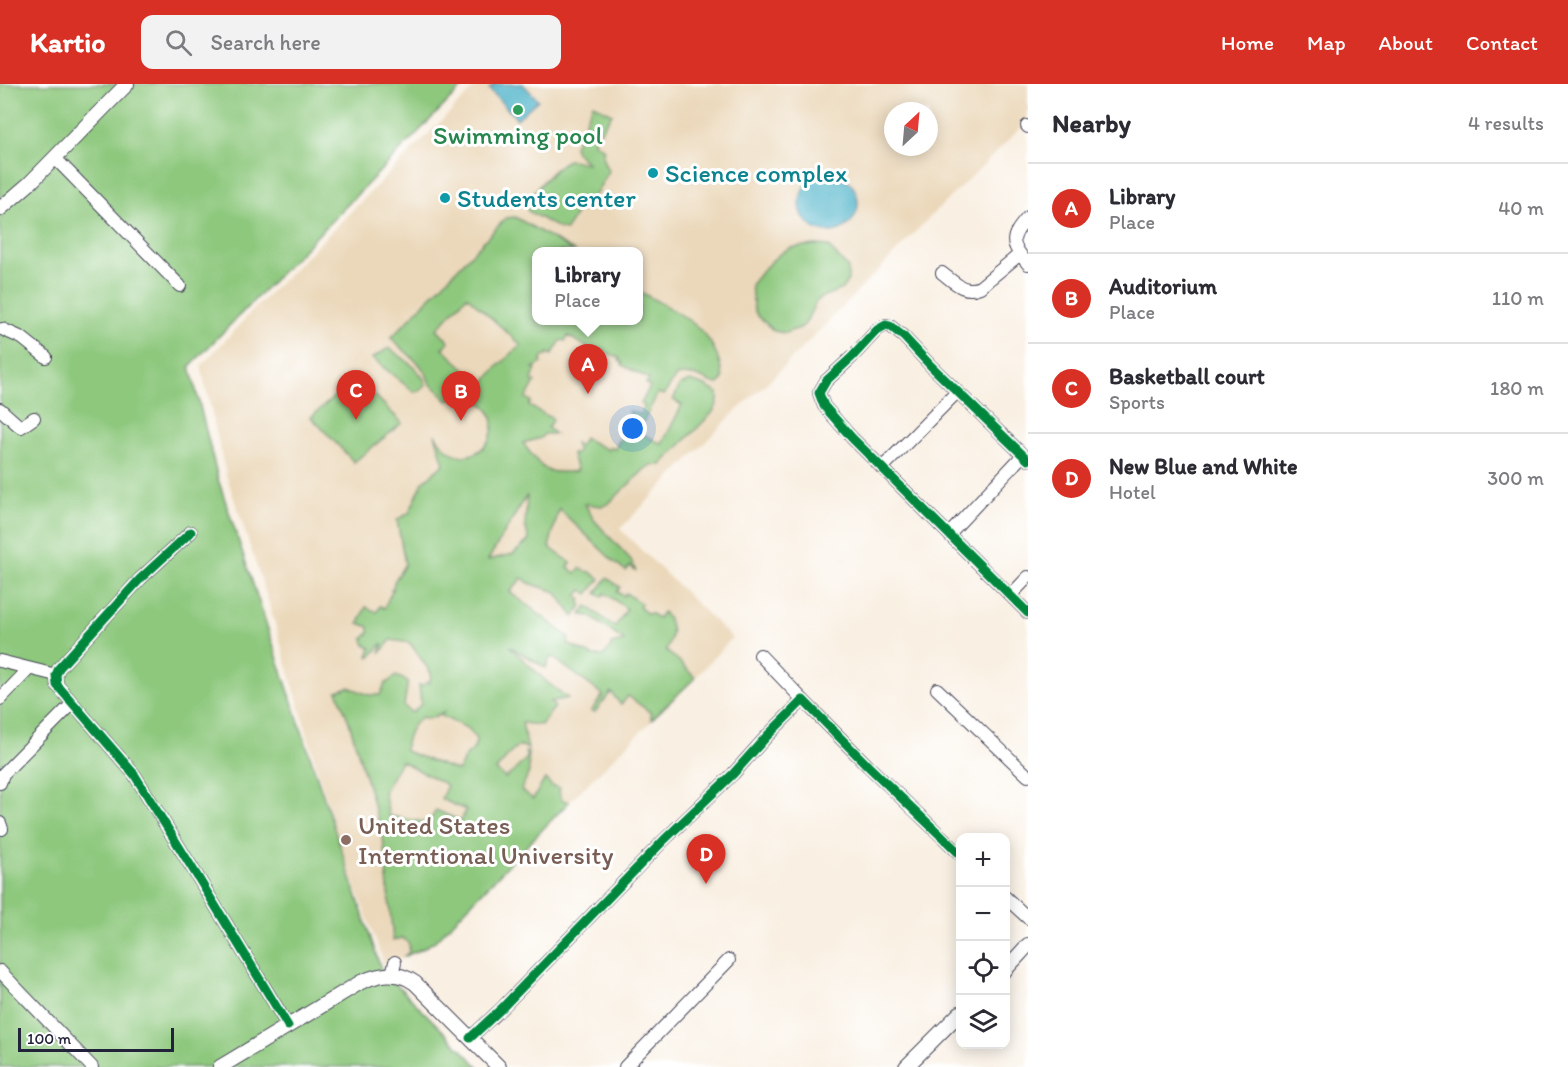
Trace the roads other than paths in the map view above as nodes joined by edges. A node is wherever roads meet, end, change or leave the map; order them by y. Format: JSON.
{"nodes":[{"id":1,"x":128,"y":84,"type":"edge"},
{"id":2,"x":54,"y":158,"type":"junction"},
{"id":3,"x":0,"y":209,"type":"edge"},
{"id":4,"x":1028,"y":217,"type":"edge"},
{"id":5,"x":1024,"y":259,"type":"edge"},
{"id":6,"x":942,"y":273,"type":"dead end"},
{"id":7,"x":180,"y":286,"type":"dead end"},
{"id":8,"x":1,"y":325,"type":"edge"},
{"id":9,"x":0,"y":342,"type":"edge"},
{"id":10,"x":46,"y":357,"type":"dead end"},
{"id":11,"x":957,"y":392,"type":"junction"},
{"id":12,"x":0,"y":409,"type":"edge"},
{"id":13,"x":34,"y":418,"type":"dead end"},
{"id":14,"x":1026,"y":458,"type":"edge"},
{"id":15,"x":882,"y":468,"type":"junction"},
{"id":16,"x":191,"y":532,"type":"dead end"},
{"id":17,"x":950,"y":534,"type":"junction"},
{"id":18,"x":1028,"y":577,"type":"edge"},
{"id":19,"x":1011,"y":595,"type":"junction"},
{"id":20,"x":1028,"y":613,"type":"edge"},
{"id":21,"x":760,"y":654,"type":"dead end"},
{"id":22,"x":0,"y":661,"type":"edge"},
{"id":23,"x":29,"y":669,"type":"junction"},
{"id":24,"x":56,"y":675,"type":"junction"},
{"id":25,"x":937,"y":689,"type":"dead end"},
{"id":26,"x":0,"y":699,"type":"edge"},
{"id":27,"x":803,"y":700,"type":"junction"},
{"id":28,"x":72,"y":704,"type":"junction"},
{"id":29,"x":1028,"y":776,"type":"edge"},
{"id":30,"x":0,"y":783,"type":"edge"},
{"id":31,"x":956,"y":850,"type":"edge"},
{"id":32,"x":1010,"y":902,"type":"edge"},
{"id":33,"x":1028,"y":918,"type":"edge"},
{"id":34,"x":1028,"y":945,"type":"edge"},
{"id":35,"x":729,"y":960,"type":"dead end"},
{"id":36,"x":1010,"y":965,"type":"edge"},
{"id":37,"x":0,"y":971,"type":"edge"},
{"id":38,"x":956,"y":1017,"type":"edge"},
{"id":39,"x":288,"y":1026,"type":"junction"},
{"id":40,"x":470,"y":1038,"type":"junction"},
{"id":41,"x":92,"y":1067,"type":"edge"},
{"id":42,"x":220,"y":1067,"type":"edge"},
{"id":43,"x":499,"y":1067,"type":"edge"},
{"id":44,"x":625,"y":1067,"type":"edge"},
{"id":45,"x":906,"y":1067,"type":"edge"}],
"edges":[{"from":1,"to":2,"type":"street"},
{"from":2,"to":3,"type":"street"},
{"from":2,"to":7,"type":"street"},
{"from":4,"to":5,"type":"street"},
{"from":5,"to":6,"type":"street"},
{"from":8,"to":9,"type":"street"},
{"from":8,"to":10,"type":"street"},
{"from":11,"to":14,"type":"street"},
{"from":11,"to":15,"type":"street"},
{"from":11,"to":15,"type":"street"},
{"from":12,"to":13,"type":"street"},
{"from":14,"to":17,"type":"street"},
{"from":15,"to":17,"type":"street"},
{"from":16,"to":24,"type":"street"},
{"from":17,"to":19,"type":"street"},
{"from":18,"to":19,"type":"street"},
{"from":19,"to":20,"type":"street"},
{"from":21,"to":27,"type":"street"},
{"from":22,"to":23,"type":"street"},
{"from":23,"to":24,"type":"street"},
{"from":23,"to":26,"type":"street"},
{"from":24,"to":28,"type":"street"},
{"from":25,"to":29,"type":"street"},
{"from":27,"to":31,"type":"street"},
{"from":27,"to":40,"type":"street"},
{"from":28,"to":30,"type":"street"},
{"from":28,"to":39,"type":"street"},
{"from":32,"to":33,"type":"street"},
{"from":34,"to":36,"type":"street"},
{"from":35,"to":44,"type":"street"},
{"from":37,"to":41,"type":"street"},
{"from":38,"to":45,"type":"street"},
{"from":39,"to":40,"type":"street"},
{"from":39,"to":42,"type":"street"},
{"from":40,"to":43,"type":"street"}]}
